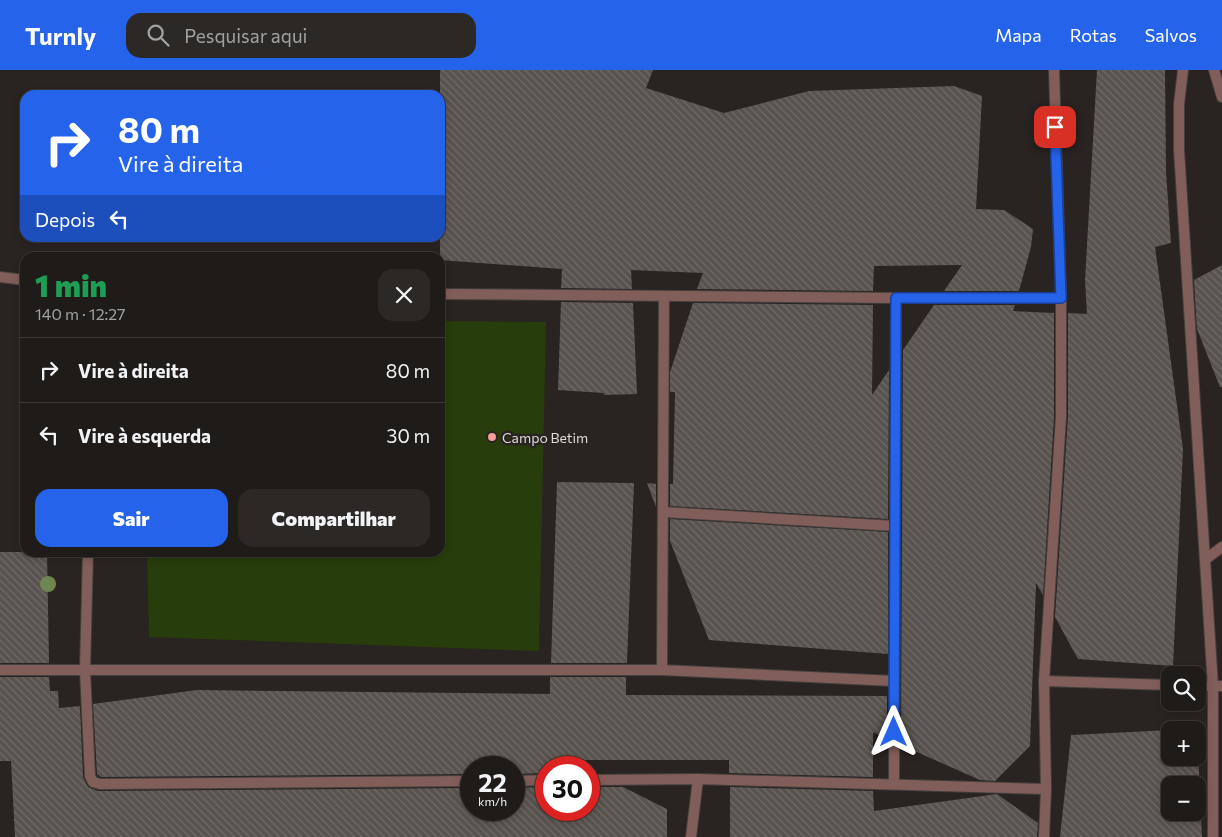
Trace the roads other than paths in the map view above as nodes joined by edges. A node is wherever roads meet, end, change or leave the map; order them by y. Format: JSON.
{"nodes":[{"id":1,"x":1054,"y":70,"type":"edge"},
{"id":2,"x":1183,"y":70,"type":"edge"},
{"id":3,"x":1214,"y":70,"type":"edge"},
{"id":4,"x":1222,"y":97,"type":"edge"},
{"id":5,"x":0,"y":277,"type":"edge"},
{"id":6,"x":20,"y":279,"type":"edge"},
{"id":7,"x":445,"y":294,"type":"edge"},
{"id":8,"x":664,"y":296,"type":"junction"},
{"id":9,"x":896,"y":298,"type":"junction"},
{"id":10,"x":1061,"y":298,"type":"junction"},
{"id":11,"x":663,"y":512,"type":"junction"},
{"id":12,"x":895,"y":526,"type":"junction"},
{"id":13,"x":1222,"y":547,"type":"edge"},
{"id":14,"x":88,"y":557,"type":"edge"},
{"id":15,"x":1206,"y":559,"type":"junction"},
{"id":16,"x":0,"y":670,"type":"edge"},
{"id":17,"x":85,"y":670,"type":"junction"},
{"id":18,"x":662,"y":670,"type":"junction"},
{"id":19,"x":894,"y":681,"type":"junction"},
{"id":20,"x":1044,"y":681,"type":"junction"},
{"id":21,"x":1161,"y":685,"type":"edge"},
{"id":22,"x":1217,"y":687,"type":"edge"},
{"id":23,"x":698,"y":779,"type":"junction"},
{"id":24,"x":600,"y":780,"type":"edge"},
{"id":25,"x":460,"y":781,"type":"edge"},
{"id":26,"x":894,"y":784,"type":"junction"},
{"id":27,"x":1046,"y":789,"type":"junction"},
{"id":28,"x":691,"y":837,"type":"edge"},
{"id":29,"x":1044,"y":837,"type":"edge"},
{"id":30,"x":1213,"y":837,"type":"edge"}],
"edges":[{"from":1,"to":10,"type":"street"},
{"from":2,"to":15,"type":"street"},
{"from":3,"to":4,"type":"street"},
{"from":5,"to":6,"type":"street"},
{"from":7,"to":8,"type":"street"},
{"from":8,"to":9,"type":"street"},
{"from":8,"to":11,"type":"street"},
{"from":9,"to":10,"type":"street"},
{"from":9,"to":12,"type":"street"},
{"from":10,"to":20,"type":"street"},
{"from":11,"to":12,"type":"street"},
{"from":11,"to":18,"type":"street"},
{"from":12,"to":19,"type":"street"},
{"from":13,"to":15,"type":"street"},
{"from":14,"to":17,"type":"street"},
{"from":15,"to":22,"type":"street"},
{"from":16,"to":17,"type":"street"},
{"from":17,"to":18,"type":"street"},
{"from":17,"to":25,"type":"street"},
{"from":18,"to":19,"type":"street"},
{"from":19,"to":26,"type":"street"},
{"from":20,"to":21,"type":"street"},
{"from":20,"to":27,"type":"street"},
{"from":22,"to":30,"type":"street"},
{"from":23,"to":24,"type":"street"},
{"from":23,"to":26,"type":"street"},
{"from":23,"to":28,"type":"street"},
{"from":26,"to":27,"type":"street"},
{"from":27,"to":29,"type":"street"}]}
